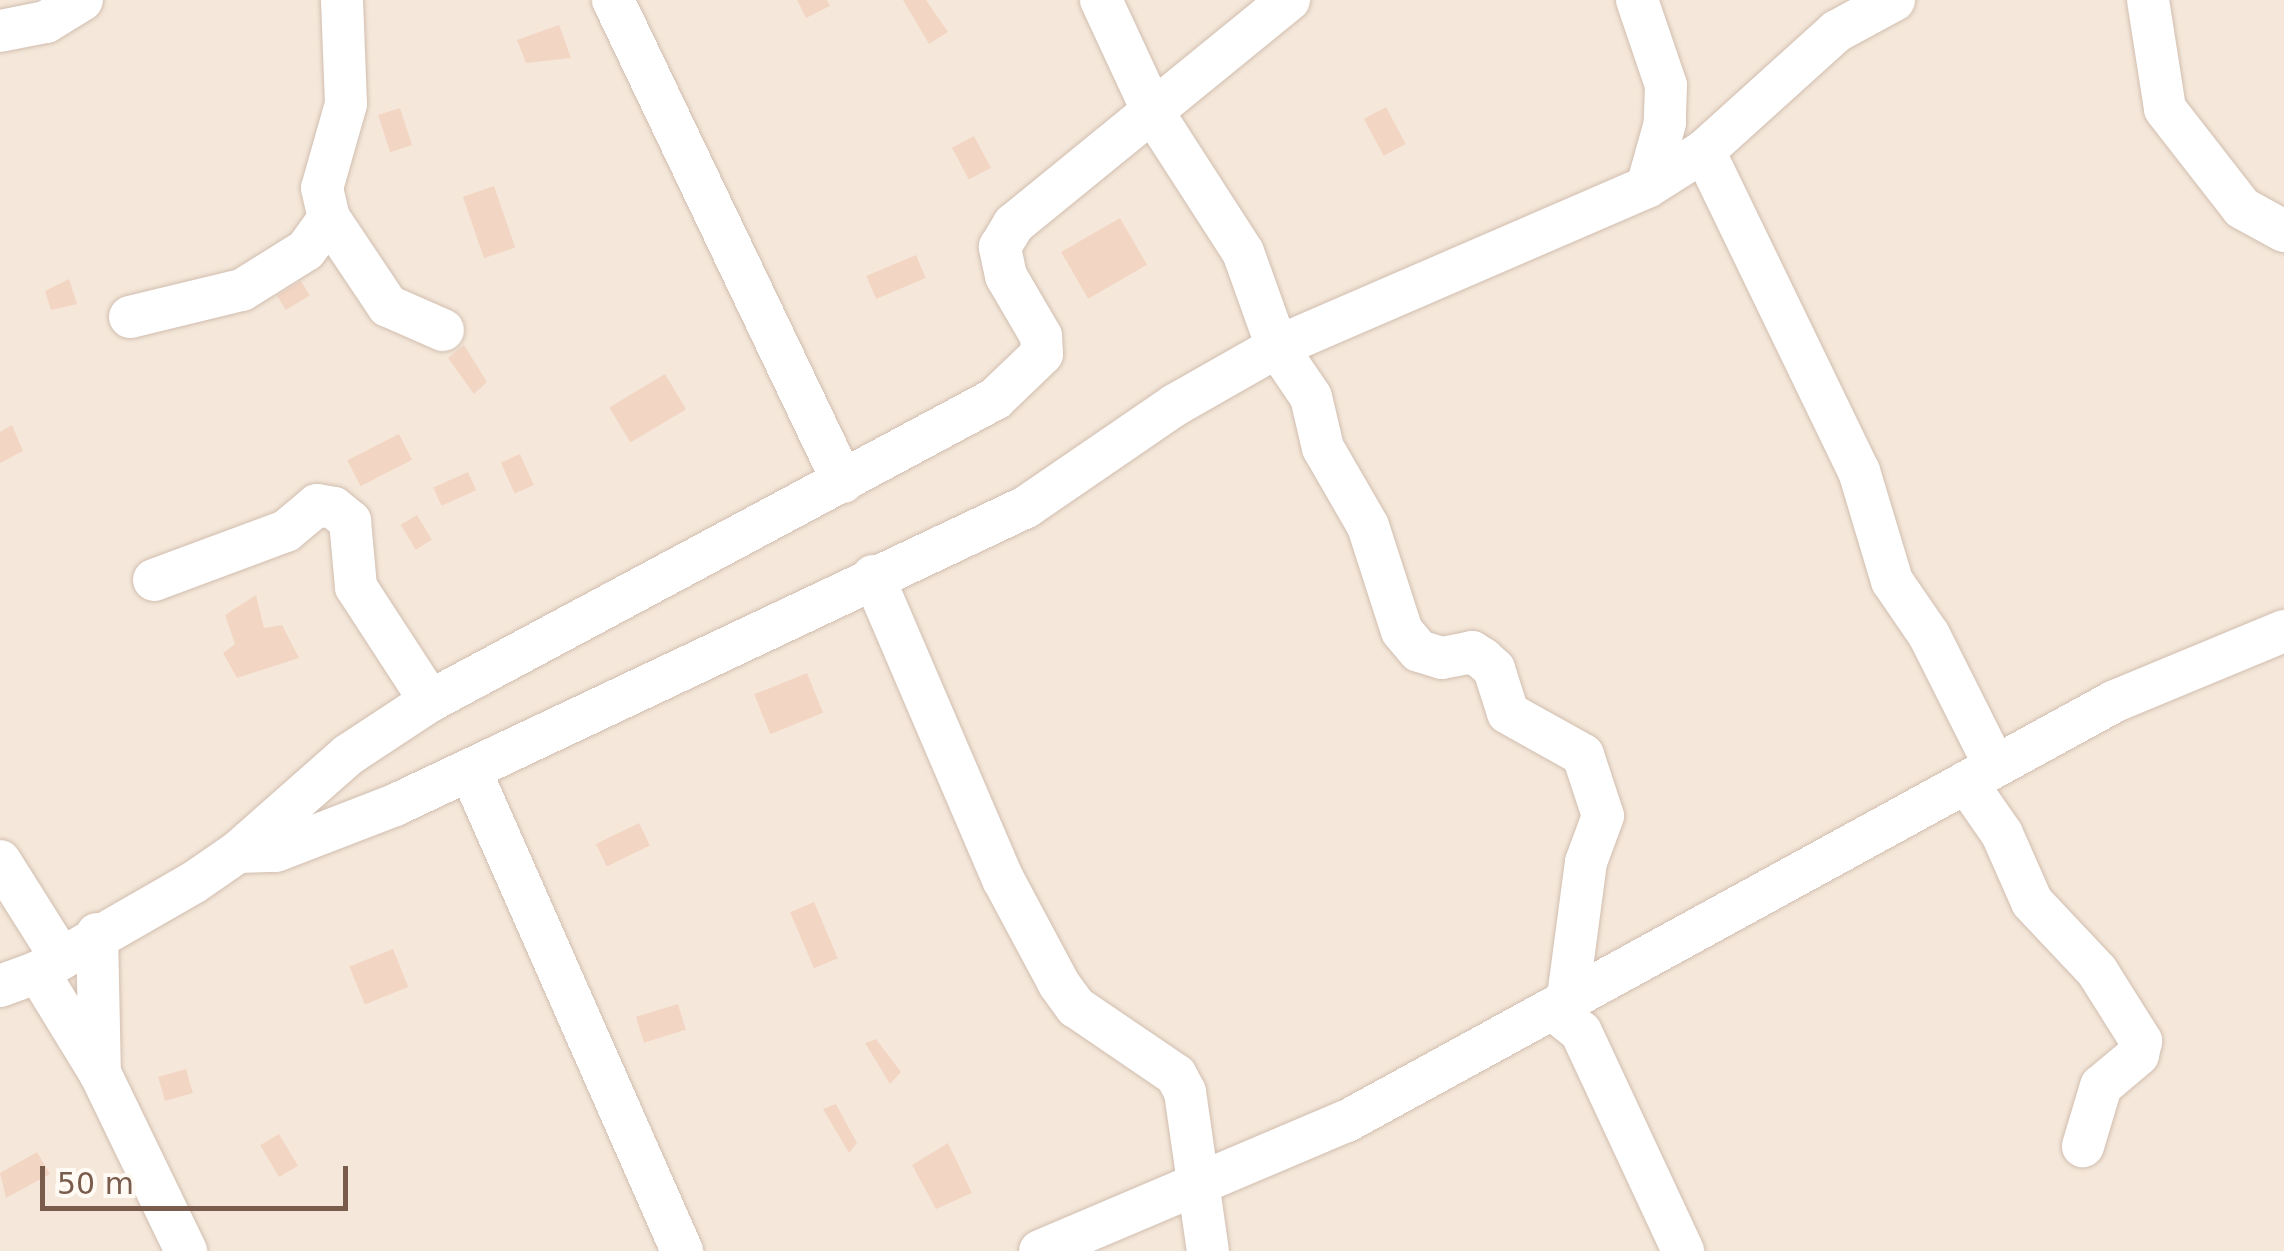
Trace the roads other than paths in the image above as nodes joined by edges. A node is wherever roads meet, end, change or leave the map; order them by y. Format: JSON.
{"nodes":[{"id":1,"x":82,"y":0,"type":"edge"},
{"id":2,"x":342,"y":0,"type":"edge"},
{"id":3,"x":613,"y":0,"type":"edge"},
{"id":4,"x":1101,"y":0,"type":"edge"},
{"id":5,"x":1289,"y":0,"type":"edge"},
{"id":6,"x":1637,"y":0,"type":"edge"},
{"id":7,"x":1894,"y":0,"type":"edge"},
{"id":8,"x":2148,"y":0,"type":"edge"},
{"id":9,"x":0,"y":31,"type":"edge"},
{"id":10,"x":1154,"y":114,"type":"junction"},
{"id":11,"x":1704,"y":151,"type":"junction"},
{"id":12,"x":1647,"y":187,"type":"junction"},
{"id":13,"x":329,"y":218,"type":"junction"},
{"id":14,"x":2275,"y":226,"type":"edge"},
{"id":15,"x":2284,"y":263,"type":"edge"},
{"id":16,"x":130,"y":317,"type":"dead end"},
{"id":17,"x":443,"y":330,"type":"dead end"},
{"id":18,"x":1278,"y":347,"type":"junction"},
{"id":19,"x":843,"y":482,"type":"junction"},
{"id":20,"x":874,"y":576,"type":"junction"},
{"id":21,"x":154,"y":580,"type":"dead end"},
{"id":22,"x":2284,"y":632,"type":"edge"},
{"id":23,"x":430,"y":702,"type":"junction"},
{"id":24,"x":470,"y":770,"type":"junction"},
{"id":25,"x":1980,"y":774,"type":"junction"},
{"id":26,"x":238,"y":852,"type":"junction"},
{"id":27,"x":0,"y":861,"type":"edge"},
{"id":28,"x":97,"y":934,"type":"junction"},
{"id":29,"x":33,"y":972,"type":"edge"},
{"id":30,"x":1576,"y":1008,"type":"junction"},
{"id":31,"x":100,"y":1073,"type":"junction"},
{"id":32,"x":2083,"y":1146,"type":"dead end"},
{"id":33,"x":1194,"y":1186,"type":"junction"},
{"id":34,"x":186,"y":1251,"type":"edge"},
{"id":35,"x":682,"y":1251,"type":"edge"},
{"id":36,"x":1040,"y":1251,"type":"edge"},
{"id":37,"x":1208,"y":1251,"type":"edge"},
{"id":38,"x":1683,"y":1251,"type":"edge"}],
"edges":[{"from":1,"to":9,"type":"street"},
{"from":2,"to":13,"type":"street"},
{"from":3,"to":19,"type":"street"},
{"from":4,"to":10,"type":"street"},
{"from":5,"to":10,"type":"street"},
{"from":6,"to":12,"type":"street"},
{"from":7,"to":11,"type":"street"},
{"from":8,"to":14,"type":"street"},
{"from":10,"to":18,"type":"street"},
{"from":10,"to":19,"type":"street"},
{"from":11,"to":12,"type":"street"},
{"from":11,"to":25,"type":"street"},
{"from":12,"to":18,"type":"street"},
{"from":13,"to":16,"type":"street"},
{"from":13,"to":17,"type":"street"},
{"from":14,"to":15,"type":"street"},
{"from":18,"to":20,"type":"street"},
{"from":18,"to":30,"type":"street"},
{"from":19,"to":23,"type":"street"},
{"from":20,"to":24,"type":"street"},
{"from":20,"to":33,"type":"street"},
{"from":21,"to":23,"type":"street"},
{"from":22,"to":25,"type":"street"},
{"from":23,"to":26,"type":"street"},
{"from":24,"to":26,"type":"street"},
{"from":24,"to":35,"type":"street"},
{"from":25,"to":30,"type":"street"},
{"from":25,"to":32,"type":"street"},
{"from":26,"to":28,"type":"street"},
{"from":27,"to":29,"type":"street"},
{"from":28,"to":29,"type":"street"},
{"from":28,"to":31,"type":"street"},
{"from":29,"to":31,"type":"street"},
{"from":30,"to":33,"type":"street"},
{"from":30,"to":38,"type":"street"},
{"from":31,"to":34,"type":"street"},
{"from":33,"to":36,"type":"street"},
{"from":33,"to":37,"type":"street"}]}
